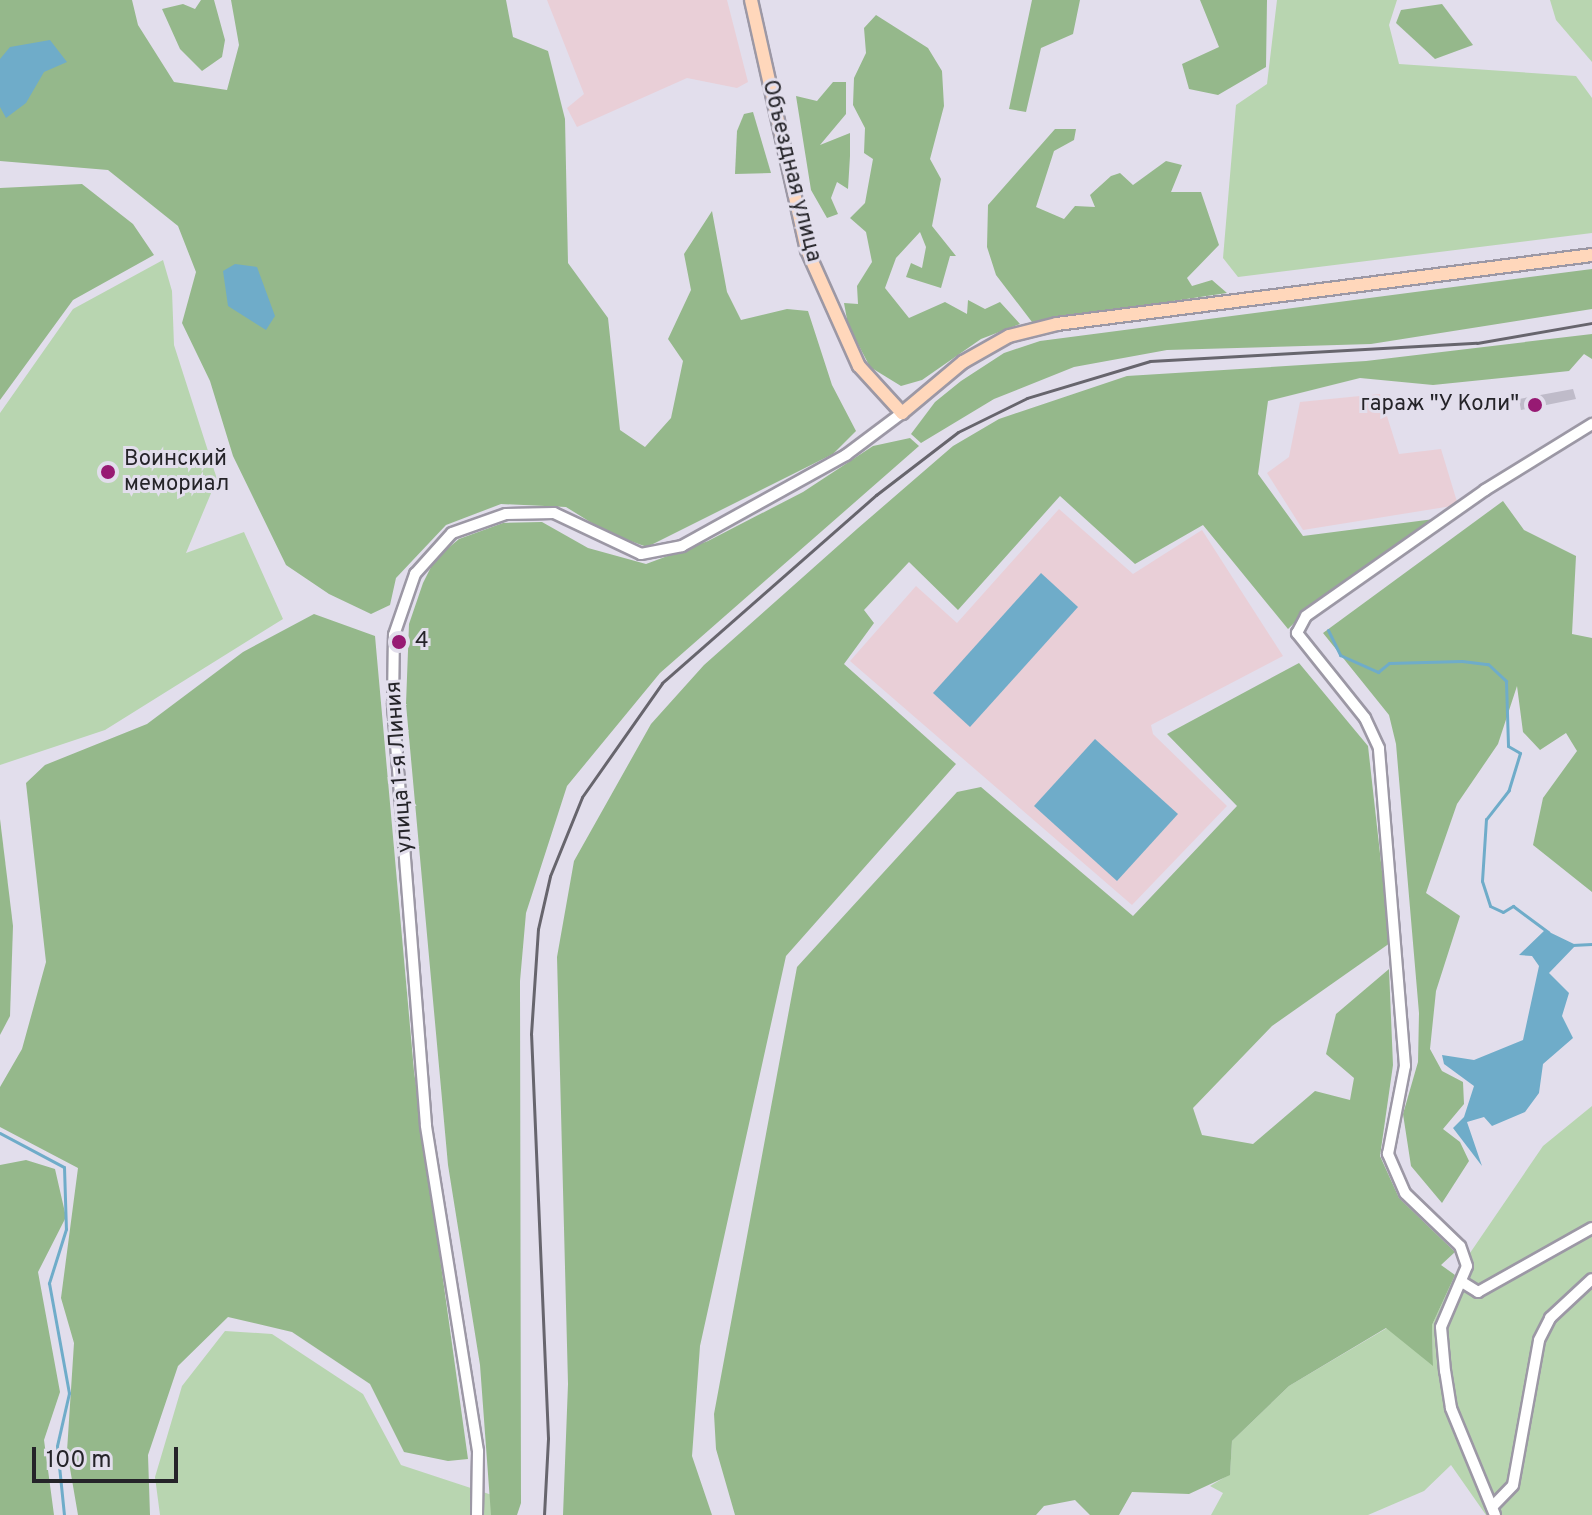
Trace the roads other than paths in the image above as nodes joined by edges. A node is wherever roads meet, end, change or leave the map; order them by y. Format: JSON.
{"nodes":[{"id":1,"x":751,"y":0,"type":"edge"},
{"id":2,"x":1592,"y":255,"type":"edge"},
{"id":3,"x":902,"y":413,"type":"junction"},
{"id":4,"x":1592,"y":424,"type":"edge"},
{"id":5,"x":1592,"y":1228,"type":"edge"},
{"id":6,"x":1592,"y":1279,"type":"edge"},
{"id":7,"x":1462,"y":1282,"type":"junction"},
{"id":8,"x":1494,"y":1511,"type":"edge"},
{"id":9,"x":477,"y":1515,"type":"edge"}],
"edges":[{"from":1,"to":3,"type":"main road","name":"Объездная улица"},
{"from":2,"to":3,"type":"main road"},
{"from":3,"to":9,"type":"street","name":"улица 1-я Линия"},
{"from":4,"to":7,"type":"street"},
{"from":5,"to":7,"type":"street"},
{"from":6,"to":8,"type":"street"},
{"from":7,"to":8,"type":"street"}]}
